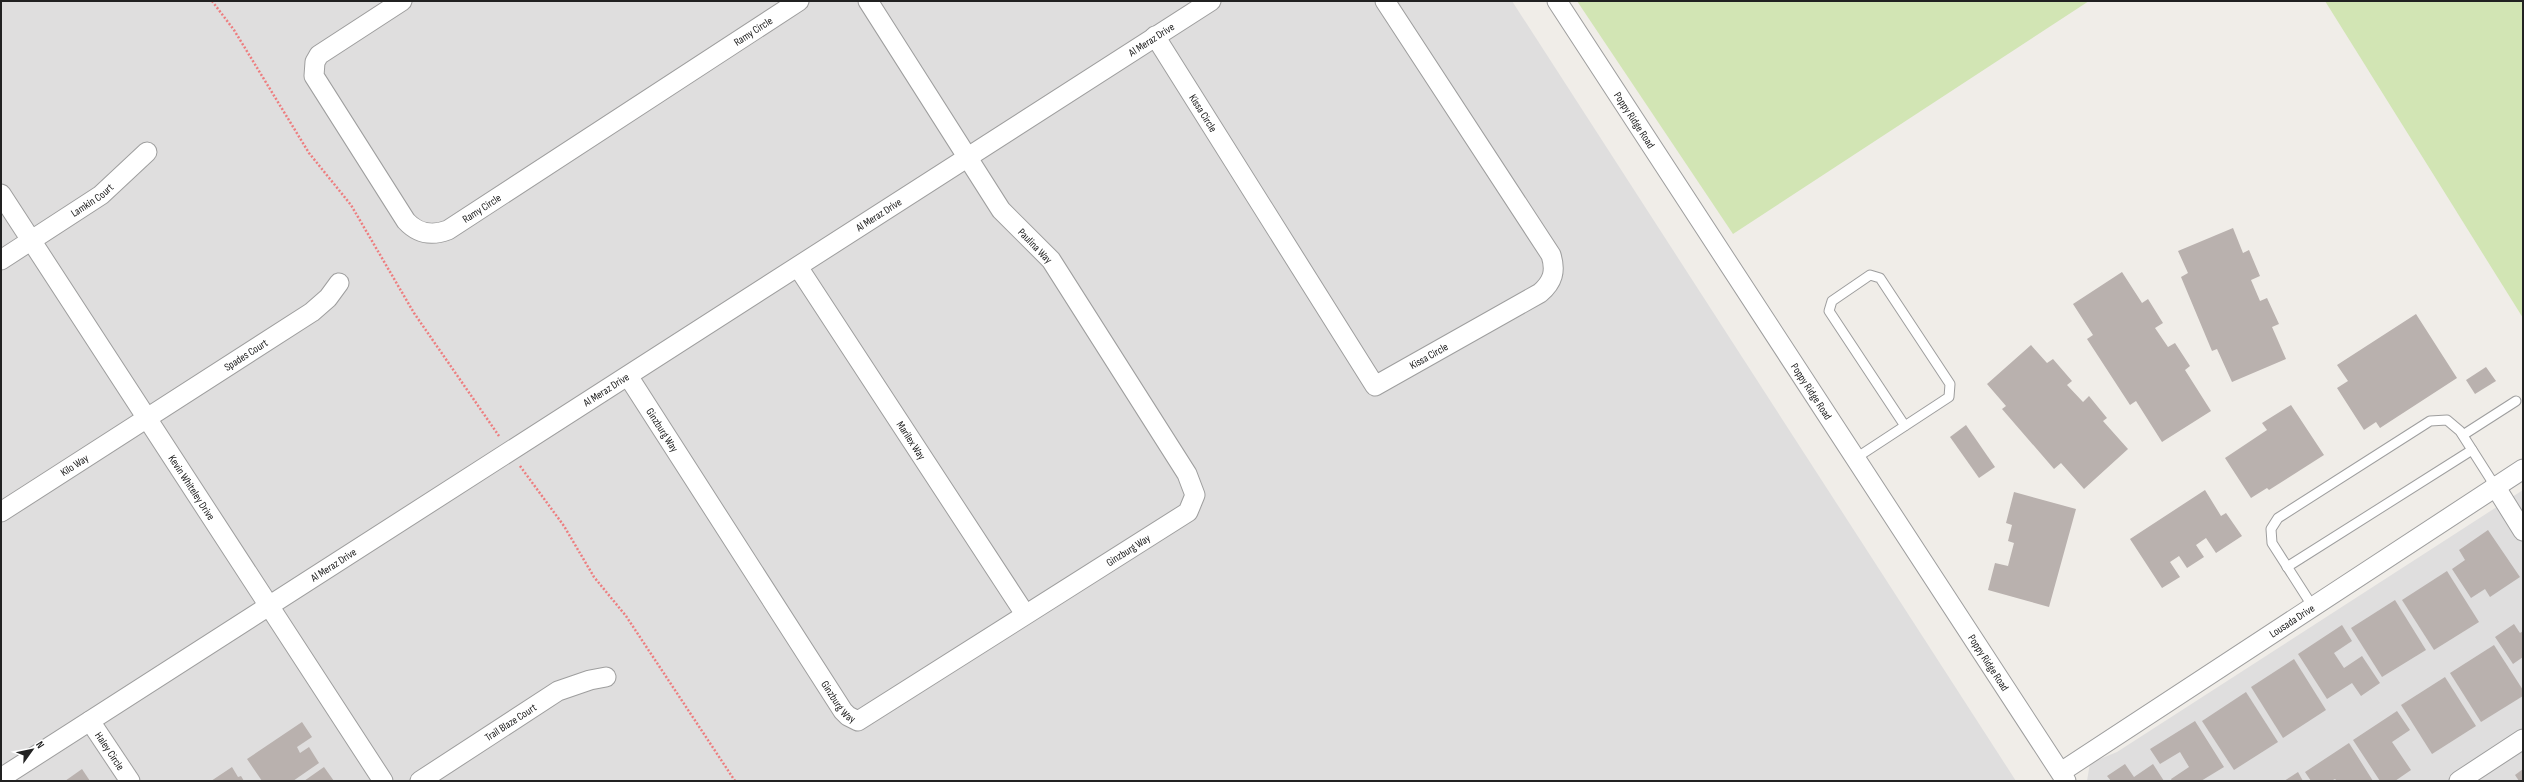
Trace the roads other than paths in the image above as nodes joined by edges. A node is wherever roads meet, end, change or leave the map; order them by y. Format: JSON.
{"nodes":[{"id":1,"x":402,"y":1,"type":"edge"},
{"id":2,"x":799,"y":1,"type":"edge"},
{"id":3,"x":868,"y":1,"type":"edge"},
{"id":4,"x":1211,"y":1,"type":"edge"},
{"id":5,"x":1385,"y":1,"type":"edge"},
{"id":6,"x":1557,"y":1,"type":"edge"},
{"id":7,"x":1156,"y":36,"type":"junction"},
{"id":8,"x":146,"y":152,"type":"dead end"},
{"id":9,"x":968,"y":158,"type":"junction"},
{"id":10,"x":1,"y":194,"type":"edge"},
{"id":11,"x":31,"y":240,"type":"junction"},
{"id":12,"x":1,"y":260,"type":"edge"},
{"id":13,"x":798,"y":267,"type":"junction"},
{"id":14,"x":339,"y":284,"type":"dead end"},
{"id":15,"x":628,"y":376,"type":"junction"},
{"id":16,"x":2516,"y":401,"type":"dead end"},
{"id":17,"x":147,"y":418,"type":"junction"},
{"id":18,"x":1905,"y":426,"type":"junction"},
{"id":19,"x":2463,"y":435,"type":"junction"},
{"id":20,"x":2472,"y":450,"type":"junction"},
{"id":21,"x":1856,"y":458,"type":"junction"},
{"id":22,"x":2523,"y":469,"type":"edge"},
{"id":23,"x":2495,"y":486,"type":"junction"},
{"id":24,"x":1195,"y":495,"type":"joint"},
{"id":25,"x":1,"y":512,"type":"edge"},
{"id":26,"x":2523,"y":531,"type":"edge"},
{"id":27,"x":2287,"y":567,"type":"junction"},
{"id":28,"x":269,"y":606,"type":"junction"},
{"id":29,"x":2313,"y":607,"type":"junction"},
{"id":30,"x":1025,"y":614,"type":"junction"},
{"id":31,"x":606,"y":677,"type":"dead end"},
{"id":32,"x":90,"y":721,"type":"junction"},
{"id":33,"x":2523,"y":739,"type":"edge"},
{"id":34,"x":2064,"y":777,"type":"edge"},
{"id":35,"x":1,"y":778,"type":"edge"},
{"id":36,"x":130,"y":781,"type":"edge"},
{"id":37,"x":383,"y":781,"type":"edge"},
{"id":38,"x":420,"y":781,"type":"edge"},
{"id":39,"x":2459,"y":781,"type":"edge"}],
"edges":[{"from":1,"to":2,"type":"street","name":"Ramy Circle"},
{"from":3,"to":9,"type":"street","name":"Paulina Way"},
{"from":4,"to":7,"type":"street","name":"Al Meraz Drive"},
{"from":5,"to":7,"type":"street","name":"Kissa Circle"},
{"from":6,"to":21,"type":"street","name":"Poppy Ridge Road"},
{"from":7,"to":9,"type":"street","name":"Al Meraz Drive"},
{"from":8,"to":11,"type":"street","name":"Lamkin Court"},
{"from":9,"to":13,"type":"street","name":"Al Meraz Drive"},
{"from":9,"to":24,"type":"street","name":"Paulina Way"},
{"from":10,"to":11,"type":"street","name":"Kevin Whiteley Drive"},
{"from":11,"to":12,"type":"street","name":"Lamkin Court"},
{"from":11,"to":17,"type":"street","name":"Kevin Whiteley Drive"},
{"from":13,"to":15,"type":"street","name":"Al Meraz Drive"},
{"from":13,"to":30,"type":"street","name":"Marilex Way"},
{"from":14,"to":17,"type":"street","name":"Spades Court"},
{"from":15,"to":28,"type":"street","name":"Al Meraz Drive"},
{"from":15,"to":30,"type":"street","name":"Ginzburg Way"},
{"from":16,"to":19,"type":"lane"},
{"from":17,"to":25,"type":"street","name":"Kilo Way"},
{"from":17,"to":28,"type":"street","name":"Kevin Whiteley Drive"},
{"from":18,"to":18,"type":"lane"},
{"from":18,"to":21,"type":"lane"},
{"from":19,"to":20,"type":"lane"},
{"from":19,"to":27,"type":"lane"},
{"from":20,"to":23,"type":"lane"},
{"from":20,"to":27,"type":"lane"},
{"from":21,"to":34,"type":"street","name":"Poppy Ridge Road"},
{"from":22,"to":23,"type":"street","name":"Lousada Drive"},
{"from":23,"to":26,"type":"street"},
{"from":23,"to":29,"type":"street","name":"Lousada Drive"},
{"from":24,"to":30,"type":"street","name":"Ginzburg Way"},
{"from":27,"to":29,"type":"lane"},
{"from":28,"to":32,"type":"street","name":"Al Meraz Drive"},
{"from":28,"to":37,"type":"street","name":"Kevin Whiteley Drive"},
{"from":29,"to":34,"type":"street","name":"Lousada Drive"},
{"from":31,"to":38,"type":"street","name":"Trail Blaze Court"},
{"from":32,"to":35,"type":"street","name":"Al Meraz Drive"},
{"from":32,"to":36,"type":"street","name":"Haley Circle"},
{"from":33,"to":39,"type":"street"}]}
